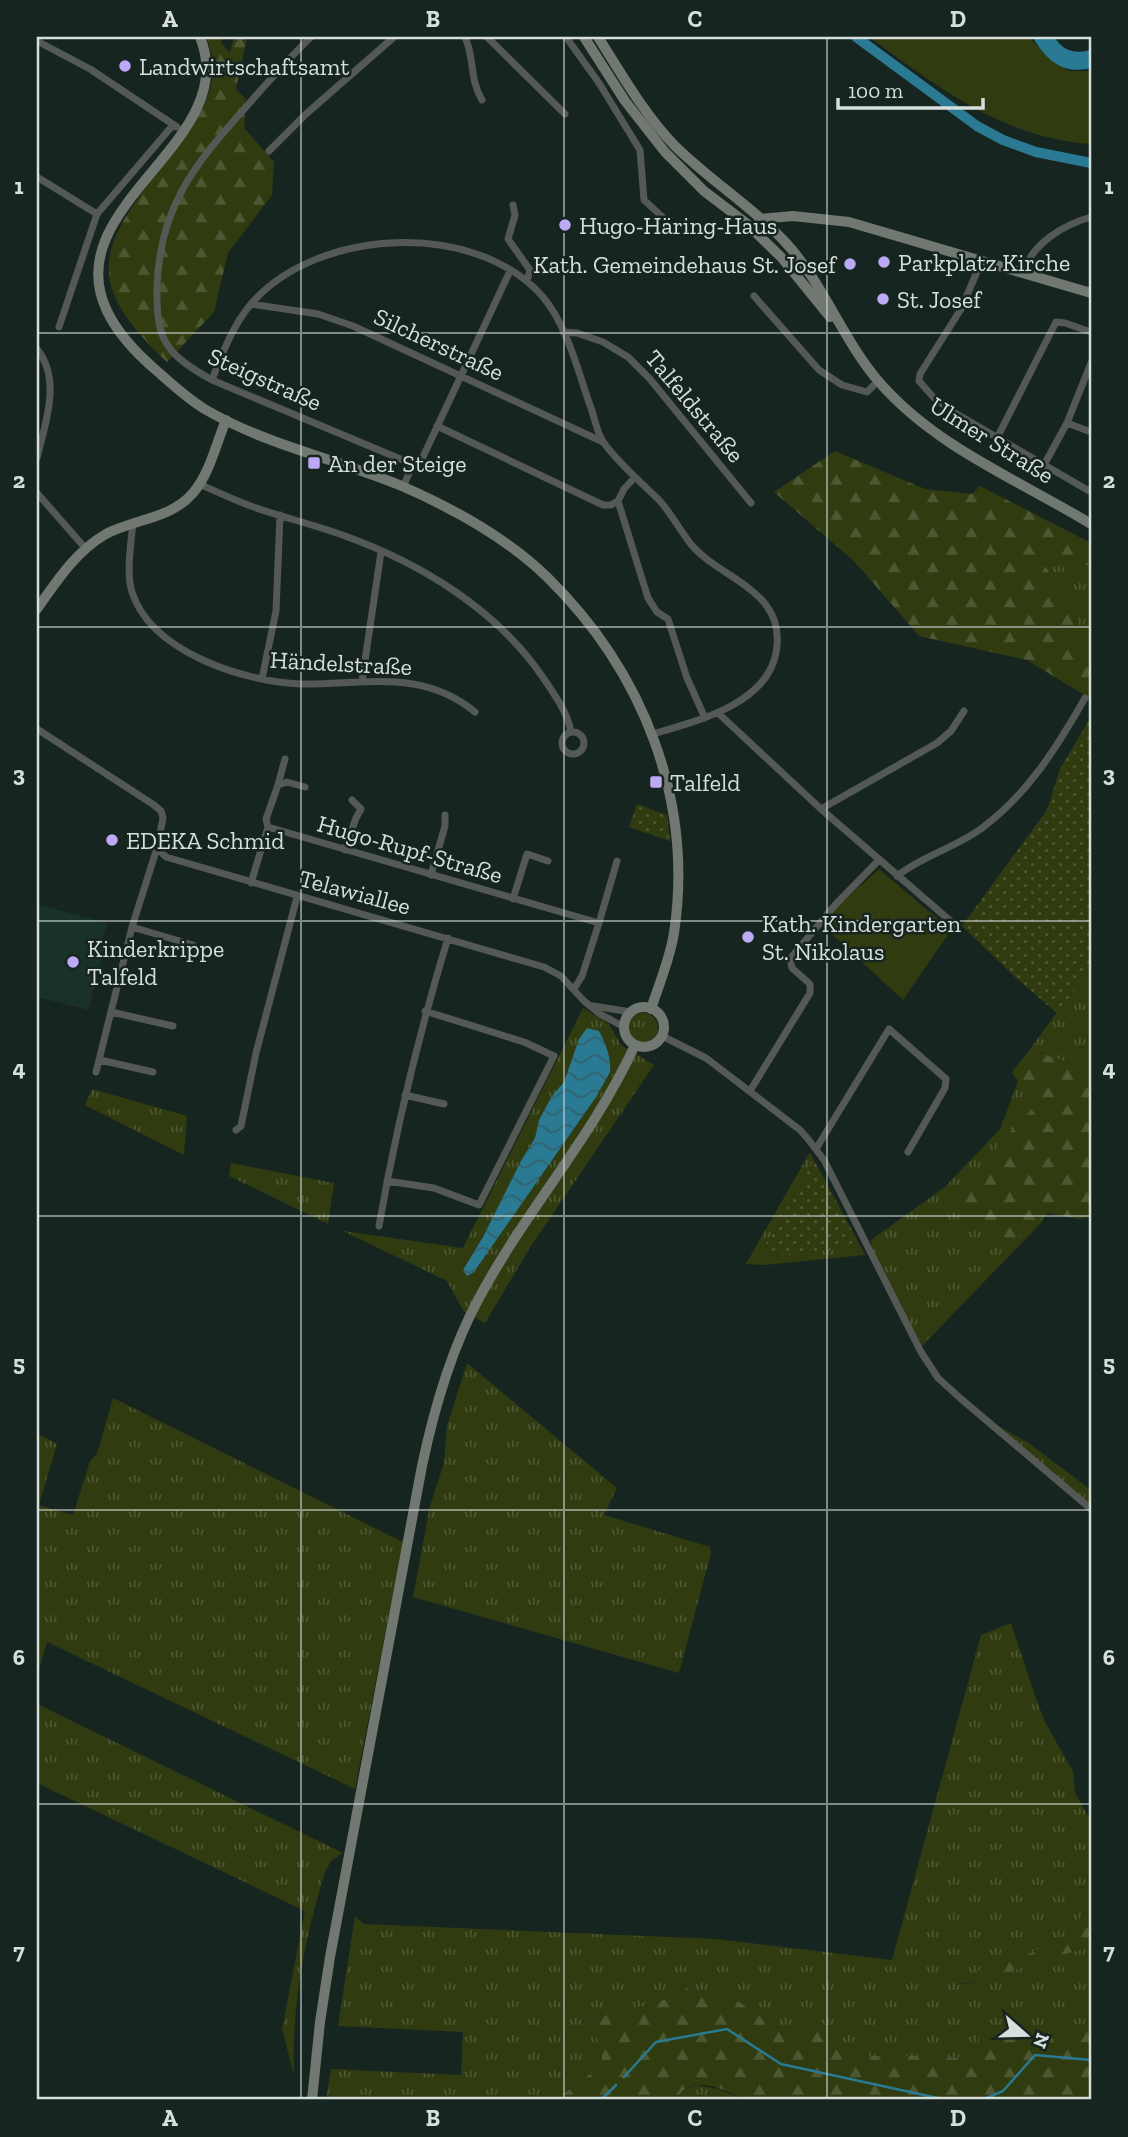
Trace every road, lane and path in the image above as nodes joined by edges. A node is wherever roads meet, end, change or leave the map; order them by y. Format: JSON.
{"nodes":[{"id":1,"x":200,"y":37,"type":"edge"},
{"id":2,"x":311,"y":37,"type":"edge"},
{"id":3,"x":394,"y":37,"type":"edge"},
{"id":4,"x":464,"y":37,"type":"edge"},
{"id":5,"x":487,"y":37,"type":"edge"},
{"id":6,"x":566,"y":37,"type":"edge"},
{"id":7,"x":584,"y":37,"type":"edge"},
{"id":8,"x":598,"y":37,"type":"edge"},
{"id":9,"x":37,"y":41,"type":"edge"},
{"id":10,"x":482,"y":100,"type":"dead end"},
{"id":11,"x":565,"y":114,"type":"dead end"},
{"id":12,"x":178,"y":128,"type":"junction"},
{"id":13,"x":270,"y":151,"type":"dead end"},
{"id":14,"x":37,"y":177,"type":"edge"},
{"id":15,"x":513,"y":205,"type":"dead end"},
{"id":16,"x":97,"y":214,"type":"junction"},
{"id":17,"x":1091,"y":217,"type":"edge"},
{"id":18,"x":763,"y":218,"type":"junction"},
{"id":19,"x":669,"y":223,"type":"dead end"},
{"id":20,"x":746,"y":223,"type":"junction"},
{"id":21,"x":982,"y":260,"type":"junction"},
{"id":22,"x":510,"y":271,"type":"junction"},
{"id":23,"x":1023,"y":272,"type":"junction"},
{"id":24,"x":527,"y":281,"type":"junction"},
{"id":25,"x":1091,"y":293,"type":"edge"},
{"id":26,"x":754,"y":296,"type":"dead end"},
{"id":27,"x":251,"y":304,"type":"junction"},
{"id":28,"x":59,"y":327,"type":"dead end"},
{"id":29,"x":563,"y":332,"type":"junction"},
{"id":30,"x":1091,"y":332,"type":"edge"},
{"id":31,"x":37,"y":349,"type":"edge"},
{"id":32,"x":856,"y":349,"type":"junction"},
{"id":33,"x":1091,"y":363,"type":"edge"},
{"id":34,"x":461,"y":375,"type":"junction"},
{"id":35,"x":212,"y":380,"type":"junction"},
{"id":36,"x":878,"y":381,"type":"junction"},
{"id":37,"x":1082,"y":388,"type":"junction"},
{"id":38,"x":1091,"y":392,"type":"edge"},
{"id":39,"x":226,"y":420,"type":"junction"},
{"id":40,"x":1067,"y":423,"type":"junction"},
{"id":41,"x":437,"y":426,"type":"junction"},
{"id":42,"x":1091,"y":432,"type":"edge"},
{"id":43,"x":997,"y":438,"type":"junction"},
{"id":44,"x":603,"y":442,"type":"junction"},
{"id":45,"x":37,"y":458,"type":"edge"},
{"id":46,"x":1044,"y":465,"type":"junction"},
{"id":47,"x":416,"y":466,"type":"junction"},
{"id":48,"x":635,"y":477,"type":"junction"},
{"id":49,"x":200,"y":484,"type":"junction"},
{"id":50,"x":403,"y":487,"type":"junction"},
{"id":51,"x":1091,"y":492,"type":"edge"},
{"id":52,"x":37,"y":493,"type":"edge"},
{"id":53,"x":618,"y":501,"type":"junction"},
{"id":54,"x":751,"y":503,"type":"dead end"},
{"id":55,"x":280,"y":515,"type":"junction"},
{"id":56,"x":133,"y":523,"type":"junction"},
{"id":57,"x":1091,"y":524,"type":"edge"},
{"id":58,"x":86,"y":549,"type":"junction"},
{"id":59,"x":381,"y":552,"type":"junction"},
{"id":60,"x":37,"y":609,"type":"edge"},
{"id":61,"x":262,"y":679,"type":"junction"},
{"id":62,"x":362,"y":681,"type":"junction"},
{"id":63,"x":1085,"y":698,"type":"dead end"},
{"id":64,"x":964,"y":711,"type":"dead end"},
{"id":65,"x":475,"y":712,"type":"dead end"},
{"id":66,"x":718,"y":713,"type":"junction"},
{"id":67,"x":705,"y":718,"type":"junction"},
{"id":68,"x":37,"y":729,"type":"edge"},
{"id":69,"x":571,"y":732,"type":"dead end"},
{"id":70,"x":653,"y":734,"type":"junction"},
{"id":71,"x":285,"y":759,"type":"dead end"},
{"id":72,"x":278,"y":785,"type":"junction"},
{"id":73,"x":306,"y":787,"type":"dead end"},
{"id":74,"x":352,"y":800,"type":"dead end"},
{"id":75,"x":821,"y":809,"type":"junction"},
{"id":76,"x":445,"y":815,"type":"dead end"},
{"id":77,"x":268,"y":827,"type":"junction"},
{"id":78,"x":157,"y":848,"type":"junction"},
{"id":79,"x":345,"y":850,"type":"junction"},
{"id":80,"x":548,"y":860,"type":"dead end"},
{"id":81,"x":617,"y":860,"type":"dead end"},
{"id":82,"x":879,"y":860,"type":"junction"},
{"id":83,"x":431,"y":875,"type":"junction"},
{"id":84,"x":897,"y":876,"type":"junction"},
{"id":85,"x":251,"y":883,"type":"junction"},
{"id":86,"x":297,"y":897,"type":"junction"},
{"id":87,"x":513,"y":899,"type":"junction"},
{"id":88,"x":599,"y":923,"type":"junction"},
{"id":89,"x":956,"y":925,"type":"dead end"},
{"id":90,"x":132,"y":927,"type":"junction"},
{"id":91,"x":448,"y":938,"type":"junction"},
{"id":92,"x":193,"y":945,"type":"dead end"},
{"id":93,"x":574,"y":989,"type":"junction"},
{"id":94,"x":592,"y":1006,"type":"junction"},
{"id":95,"x":651,"y":1009,"type":"junction"},
{"id":96,"x":425,"y":1011,"type":"junction"},
{"id":97,"x":111,"y":1012,"type":"junction"},
{"id":98,"x":631,"y":1012,"type":"junction"},
{"id":99,"x":173,"y":1026,"type":"dead end"},
{"id":100,"x":624,"y":1027,"type":"junction"},
{"id":101,"x":662,"y":1036,"type":"junction"},
{"id":102,"x":635,"y":1045,"type":"junction"},
{"id":103,"x":100,"y":1060,"type":"junction"},
{"id":104,"x":96,"y":1072,"type":"dead end"},
{"id":105,"x":153,"y":1072,"type":"dead end"},
{"id":106,"x":750,"y":1091,"type":"junction"},
{"id":107,"x":405,"y":1095,"type":"junction"},
{"id":108,"x":443,"y":1104,"type":"dead end"},
{"id":109,"x":236,"y":1130,"type":"dead end"},
{"id":110,"x":816,"y":1149,"type":"junction"},
{"id":111,"x":908,"y":1152,"type":"dead end"},
{"id":112,"x":387,"y":1181,"type":"junction"},
{"id":113,"x":379,"y":1226,"type":"dead end"},
{"id":114,"x":1091,"y":1509,"type":"edge"},
{"id":115,"x":312,"y":2100,"type":"edge"}],
"edges":[{"from":1,"to":12,"type":"main road"},
{"from":2,"to":35,"type":"street","name":"Steigstraße"},
{"from":3,"to":13,"type":"street"},
{"from":4,"to":10,"type":"street"},
{"from":5,"to":11,"type":"street"},
{"from":6,"to":19,"type":"street"},
{"from":7,"to":20,"type":"main road","name":"Ulmer Straße"},
{"from":8,"to":18,"type":"main road","name":"Ulmer Straße"},
{"from":9,"to":12,"type":"street"},
{"from":12,"to":16,"type":"street"},
{"from":12,"to":39,"type":"main road"},
{"from":14,"to":16,"type":"street"},
{"from":15,"to":24,"type":"street"},
{"from":16,"to":28,"type":"street"},
{"from":17,"to":23,"type":"street"},
{"from":18,"to":20,"type":"main road"},
{"from":18,"to":21,"type":"main road"},
{"from":18,"to":32,"type":"main road","name":"Ulmer Straße"},
{"from":20,"to":32,"type":"main road","name":"Ulmer Straße"},
{"from":21,"to":23,"type":"main road"},
{"from":21,"to":43,"type":"street"},
{"from":22,"to":24,"type":"street"},
{"from":22,"to":27,"type":"street"},
{"from":22,"to":34,"type":"street"},
{"from":23,"to":25,"type":"main road"},
{"from":24,"to":29,"type":"street"},
{"from":26,"to":36,"type":"street"},
{"from":27,"to":34,"type":"street","name":"Silcherstraße"},
{"from":27,"to":35,"type":"street"},
{"from":29,"to":44,"type":"street"},
{"from":29,"to":54,"type":"street","name":"Talfeldstraße"},
{"from":30,"to":43,"type":"street"},
{"from":31,"to":45,"type":"street"},
{"from":32,"to":36,"type":"main road","name":"Ulmer Straße"},
{"from":33,"to":37,"type":"street"},
{"from":34,"to":41,"type":"street"},
{"from":34,"to":44,"type":"street","name":"Silcherstraße"},
{"from":35,"to":47,"type":"street","name":"Steigstraße"},
{"from":36,"to":57,"type":"main road","name":"Ulmer Straße"},
{"from":37,"to":38,"type":"street"},
{"from":37,"to":40,"type":"street"},
{"from":39,"to":49,"type":"main road"},
{"from":39,"to":50,"type":"main road"},
{"from":40,"to":42,"type":"street"},
{"from":40,"to":46,"type":"street"},
{"from":41,"to":47,"type":"street"},
{"from":41,"to":53,"type":"street"},
{"from":43,"to":46,"type":"street"},
{"from":44,"to":48,"type":"street"},
{"from":46,"to":51,"type":"street"},
{"from":47,"to":50,"type":"street"},
{"from":48,"to":53,"type":"street"},
{"from":48,"to":66,"type":"street"},
{"from":49,"to":55,"type":"street"},
{"from":49,"to":56,"type":"main road"},
{"from":50,"to":70,"type":"main road"},
{"from":52,"to":58,"type":"street"},
{"from":53,"to":67,"type":"street"},
{"from":55,"to":59,"type":"street"},
{"from":55,"to":61,"type":"street"},
{"from":56,"to":58,"type":"main road"},
{"from":56,"to":61,"type":"street","name":"Händelstraße"},
{"from":58,"to":60,"type":"main road"},
{"from":59,"to":62,"type":"street"},
{"from":59,"to":69,"type":"street"},
{"from":61,"to":62,"type":"street","name":"Händelstraße"},
{"from":62,"to":65,"type":"street","name":"Händelstraße"},
{"from":63,"to":84,"type":"street"},
{"from":64,"to":75,"type":"street"},
{"from":66,"to":67,"type":"street"},
{"from":66,"to":75,"type":"street"},
{"from":67,"to":70,"type":"street"},
{"from":68,"to":78,"type":"street"},
{"from":70,"to":95,"type":"main road"},
{"from":71,"to":72,"type":"street"},
{"from":72,"to":73,"type":"street"},
{"from":72,"to":77,"type":"street"},
{"from":74,"to":79,"type":"street"},
{"from":75,"to":82,"type":"street"},
{"from":76,"to":83,"type":"street"},
{"from":77,"to":79,"type":"street","name":"Hugo-Rupf-Straße"},
{"from":77,"to":85,"type":"street"},
{"from":78,"to":85,"type":"street","name":"Telawiallee"},
{"from":78,"to":90,"type":"street"},
{"from":79,"to":83,"type":"street","name":"Hugo-Rupf-Straße"},
{"from":80,"to":87,"type":"street"},
{"from":81,"to":88,"type":"street"},
{"from":82,"to":84,"type":"street"},
{"from":82,"to":106,"type":"street"},
{"from":83,"to":87,"type":"street","name":"Hugo-Rupf-Straße"},
{"from":84,"to":89,"type":"street"},
{"from":85,"to":86,"type":"street","name":"Telawiallee"},
{"from":86,"to":91,"type":"street","name":"Telawiallee"},
{"from":86,"to":109,"type":"street"},
{"from":87,"to":88,"type":"street","name":"Hugo-Rupf-Straße"},
{"from":88,"to":93,"type":"street"},
{"from":90,"to":92,"type":"street"},
{"from":90,"to":97,"type":"street"},
{"from":91,"to":93,"type":"street","name":"Telawiallee"},
{"from":91,"to":96,"type":"street"},
{"from":93,"to":94,"type":"street","name":"Telawiallee"},
{"from":94,"to":98,"type":"street"},
{"from":94,"to":100,"type":"street","name":"Telawiallee"},
{"from":95,"to":98,"type":"main road"},
{"from":95,"to":101,"type":"main road"},
{"from":96,"to":107,"type":"street"},
{"from":96,"to":112,"type":"street"},
{"from":97,"to":99,"type":"street"},
{"from":97,"to":103,"type":"street"},
{"from":98,"to":100,"type":"main road"},
{"from":100,"to":102,"type":"main road"},
{"from":101,"to":102,"type":"main road"},
{"from":101,"to":106,"type":"street"},
{"from":102,"to":115,"type":"main road"},
{"from":103,"to":104,"type":"street"},
{"from":103,"to":105,"type":"street"},
{"from":106,"to":110,"type":"street"},
{"from":107,"to":108,"type":"street"},
{"from":107,"to":112,"type":"street"},
{"from":110,"to":111,"type":"street"},
{"from":110,"to":114,"type":"street"},
{"from":112,"to":113,"type":"street"}]}
